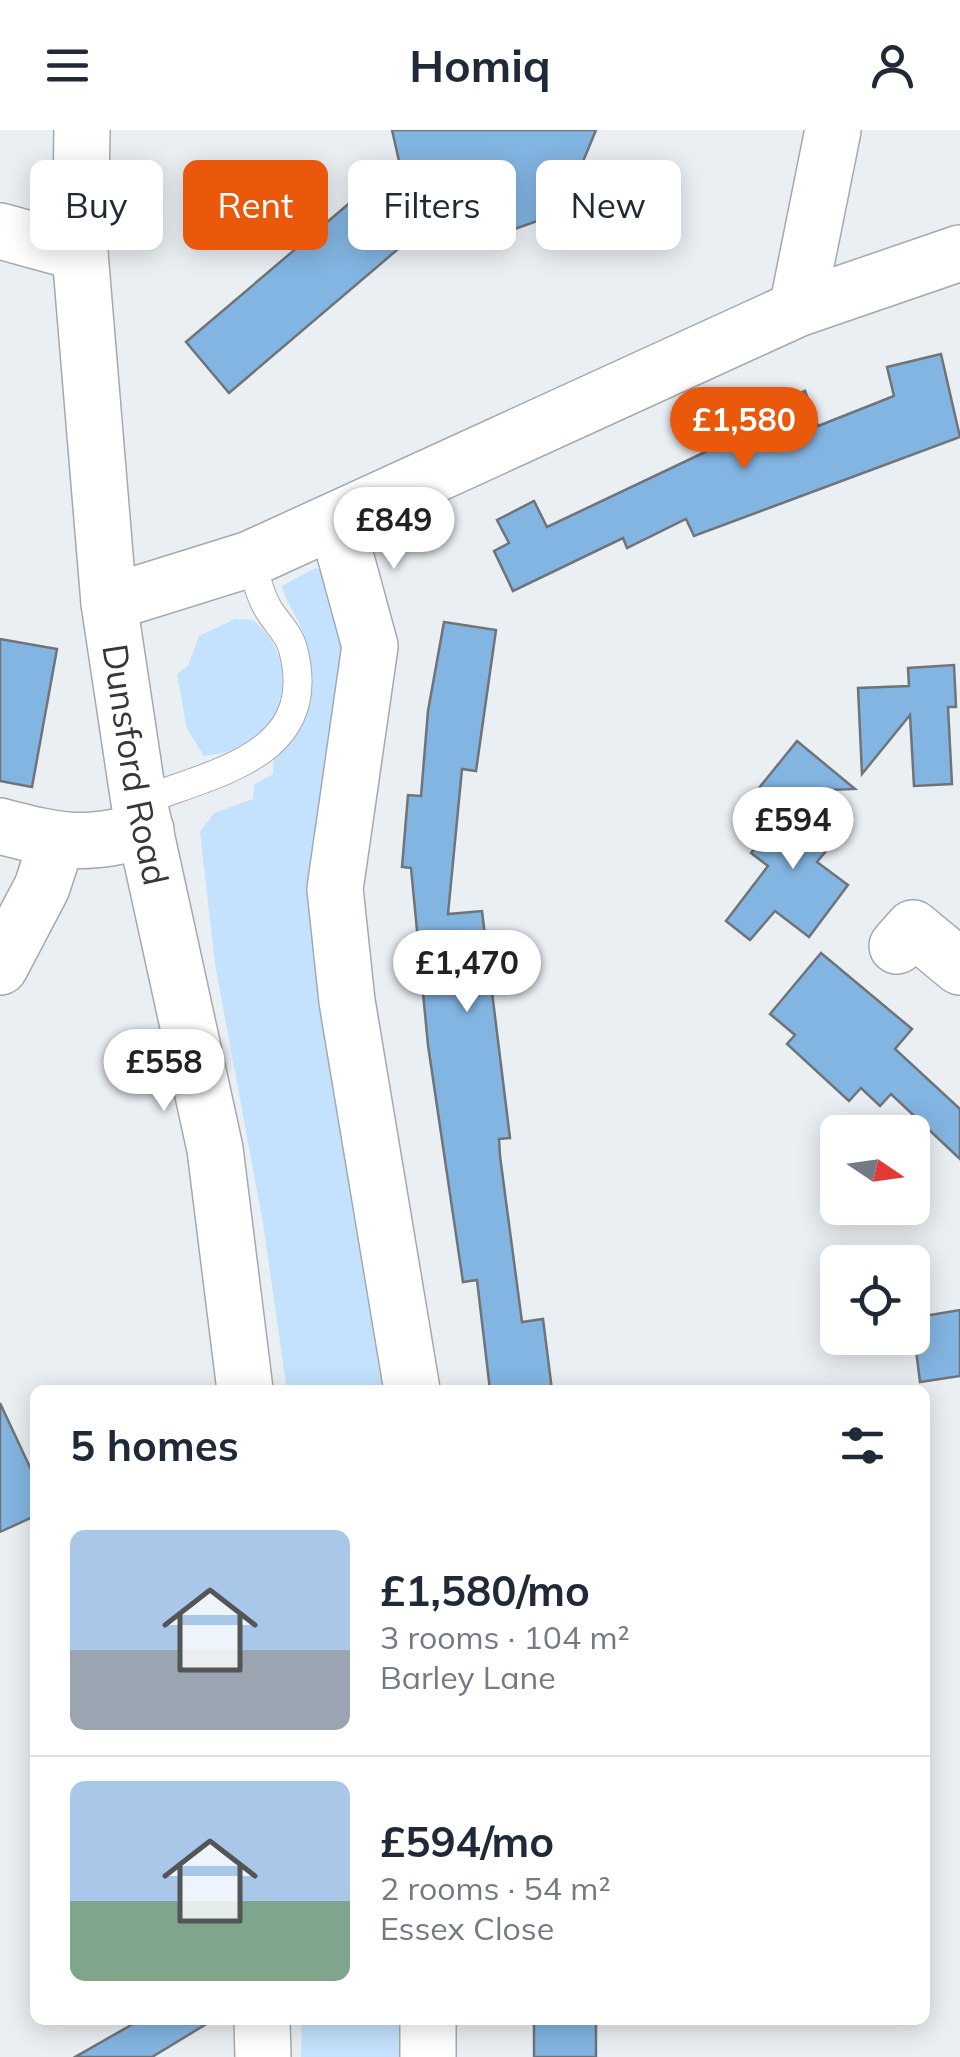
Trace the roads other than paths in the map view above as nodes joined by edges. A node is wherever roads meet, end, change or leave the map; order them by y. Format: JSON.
{"nodes":[{"id":1,"x":82,"y":130,"type":"edge"},
{"id":2,"x":833,"y":130,"type":"edge"},
{"id":3,"x":0,"y":231,"type":"edge"},
{"id":4,"x":80,"y":252,"type":"junction"},
{"id":5,"x":960,"y":253,"type":"edge"},
{"id":6,"x":797,"y":309,"type":"junction"},
{"id":7,"x":336,"y":522,"type":"junction"},
{"id":8,"x":250,"y":559,"type":"junction"},
{"id":9,"x":110,"y":603,"type":"junction"},
{"id":10,"x":142,"y":816,"type":"junction"},
{"id":11,"x":0,"y":826,"type":"edge"},
{"id":12,"x":57,"y":841,"type":"junction"},
{"id":13,"x":917,"y":921,"type":"dead end"},
{"id":14,"x":0,"y":966,"type":"edge"},
{"id":15,"x":960,"y":966,"type":"edge"},
{"id":16,"x":244,"y":1385,"type":"edge"},
{"id":17,"x":411,"y":1385,"type":"edge"},
{"id":18,"x":262,"y":2025,"type":"edge"},
{"id":19,"x":428,"y":2025,"type":"edge"},
{"id":20,"x":262,"y":2057,"type":"edge"},
{"id":21,"x":428,"y":2057,"type":"edge"}],
"edges":[{"from":1,"to":4,"type":"street","name":"Dunsford Road"},
{"from":2,"to":6,"type":"street"},
{"from":3,"to":4,"type":"street"},
{"from":4,"to":9,"type":"street","name":"Dunsford Road"},
{"from":5,"to":6,"type":"street"},
{"from":6,"to":7,"type":"street"},
{"from":7,"to":8,"type":"street"},
{"from":7,"to":17,"type":"street"},
{"from":8,"to":9,"type":"street"},
{"from":8,"to":10,"type":"lane"},
{"from":9,"to":10,"type":"street","name":"Dunsford Road"},
{"from":10,"to":12,"type":"street"},
{"from":10,"to":16,"type":"street","name":"Dunsford Road"},
{"from":11,"to":12,"type":"street"},
{"from":12,"to":14,"type":"street"},
{"from":13,"to":15,"type":"street"},
{"from":18,"to":20,"type":"street"},
{"from":19,"to":21,"type":"street"}]}
